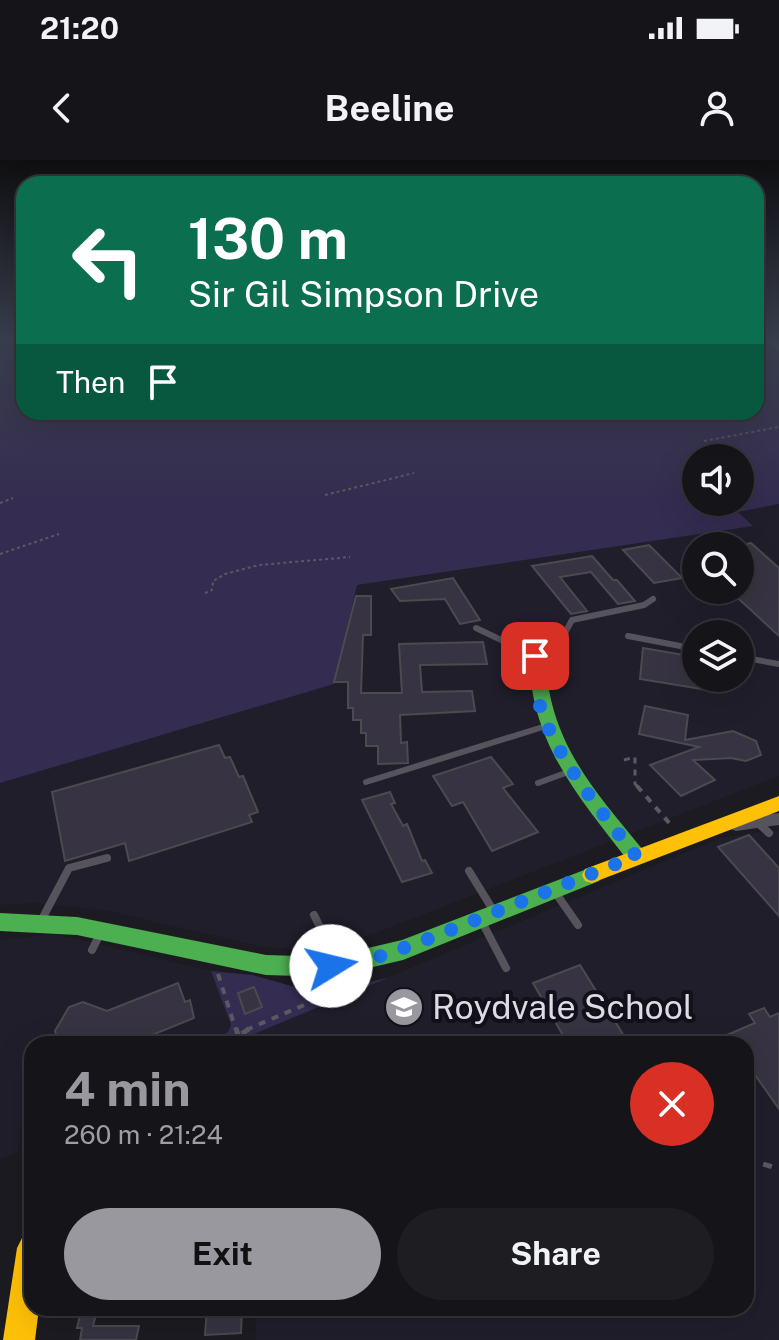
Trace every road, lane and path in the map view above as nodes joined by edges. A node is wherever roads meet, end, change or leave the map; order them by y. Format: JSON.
{"nodes":[{"id":1,"x":779,"y":427,"type":"edge"},
{"id":2,"x":704,"y":441,"type":"dead end"},
{"id":3,"x":414,"y":473,"type":"dead end"},
{"id":4,"x":325,"y":495,"type":"dead end"},
{"id":5,"x":13,"y":498,"type":"dead end"},
{"id":6,"x":0,"y":503,"type":"edge"},
{"id":7,"x":59,"y":534,"type":"dead end"},
{"id":8,"x":0,"y":554,"type":"edge"},
{"id":9,"x":350,"y":557,"type":"dead end"},
{"id":10,"x":205,"y":593,"type":"dead end"},
{"id":11,"x":653,"y":599,"type":"dead end"},
{"id":12,"x":476,"y":628,"type":"dead end"},
{"id":13,"x":628,"y":636,"type":"dead end"},
{"id":14,"x":682,"y":646,"type":"edge"},
{"id":15,"x":754,"y":660,"type":"edge"},
{"id":16,"x":530,"y":663,"type":"junction"},
{"id":17,"x":779,"y":664,"type":"edge"},
{"id":18,"x":546,"y":726,"type":"junction"},
{"id":19,"x":624,"y":760,"type":"dead end"},
{"id":20,"x":573,"y":771,"type":"junction"},
{"id":21,"x":366,"y":782,"type":"dead end"},
{"id":22,"x":538,"y":783,"type":"dead end"},
{"id":23,"x":779,"y":803,"type":"edge"},
{"id":24,"x":779,"y":819,"type":"edge"},
{"id":25,"x":756,"y":822,"type":"junction"},
{"id":26,"x":720,"y":827,"type":"junction"},
{"id":27,"x":769,"y":833,"type":"dead end"},
{"id":28,"x":684,"y":839,"type":"junction"},
{"id":29,"x":636,"y":856,"type":"junction"},
{"id":30,"x":107,"y":858,"type":"dead end"},
{"id":31,"x":469,"y":871,"type":"dead end"},
{"id":32,"x":554,"y":890,"type":"junction"},
{"id":33,"x":314,"y":915,"type":"dead end"},
{"id":34,"x":488,"y":916,"type":"junction"},
{"id":35,"x":41,"y":921,"type":"junction"},
{"id":36,"x":0,"y":922,"type":"edge"},
{"id":37,"x":578,"y":925,"type":"dead end"},
{"id":38,"x":102,"y":929,"type":"junction"},
{"id":39,"x":92,"y":950,"type":"dead end"},
{"id":40,"x":338,"y":965,"type":"junction"},
{"id":41,"x":506,"y":968,"type":"dead end"},
{"id":42,"x":216,"y":971,"type":"dead end"},
{"id":43,"x":238,"y":1035,"type":"joint"},
{"id":44,"x":754,"y":1161,"type":"edge"},
{"id":45,"x":773,"y":1167,"type":"dead end"},
{"id":46,"x":24,"y":1305,"type":"edge"},
{"id":47,"x":19,"y":1340,"type":"edge"}],
"edges":[{"from":1,"to":2,"type":"path"},
{"from":3,"to":4,"type":"path"},
{"from":5,"to":6,"type":"path"},
{"from":7,"to":8,"type":"path"},
{"from":9,"to":10,"type":"path"},
{"from":11,"to":16,"type":"lane"},
{"from":12,"to":16,"type":"lane"},
{"from":13,"to":14,"type":"lane"},
{"from":15,"to":17,"type":"lane"},
{"from":16,"to":18,"type":"street"},
{"from":18,"to":20,"type":"street"},
{"from":18,"to":21,"type":"lane"},
{"from":19,"to":28,"type":"path"},
{"from":20,"to":22,"type":"lane"},
{"from":20,"to":29,"type":"street"},
{"from":23,"to":26,"type":"street"},
{"from":24,"to":25,"type":"street"},
{"from":25,"to":26,"type":"street"},
{"from":25,"to":27,"type":"lane"},
{"from":26,"to":28,"type":"street"},
{"from":28,"to":29,"type":"street"},
{"from":29,"to":32,"type":"street"},
{"from":30,"to":35,"type":"lane"},
{"from":31,"to":34,"type":"lane"},
{"from":32,"to":34,"type":"street"},
{"from":32,"to":37,"type":"lane"},
{"from":33,"to":40,"type":"lane"},
{"from":34,"to":40,"type":"street"},
{"from":34,"to":41,"type":"lane"},
{"from":35,"to":36,"type":"street"},
{"from":35,"to":38,"type":"street"},
{"from":38,"to":39,"type":"lane"},
{"from":38,"to":40,"type":"street"},
{"from":40,"to":43,"type":"path"},
{"from":42,"to":43,"type":"path"},
{"from":44,"to":45,"type":"path"},
{"from":46,"to":47,"type":"street"}]}
